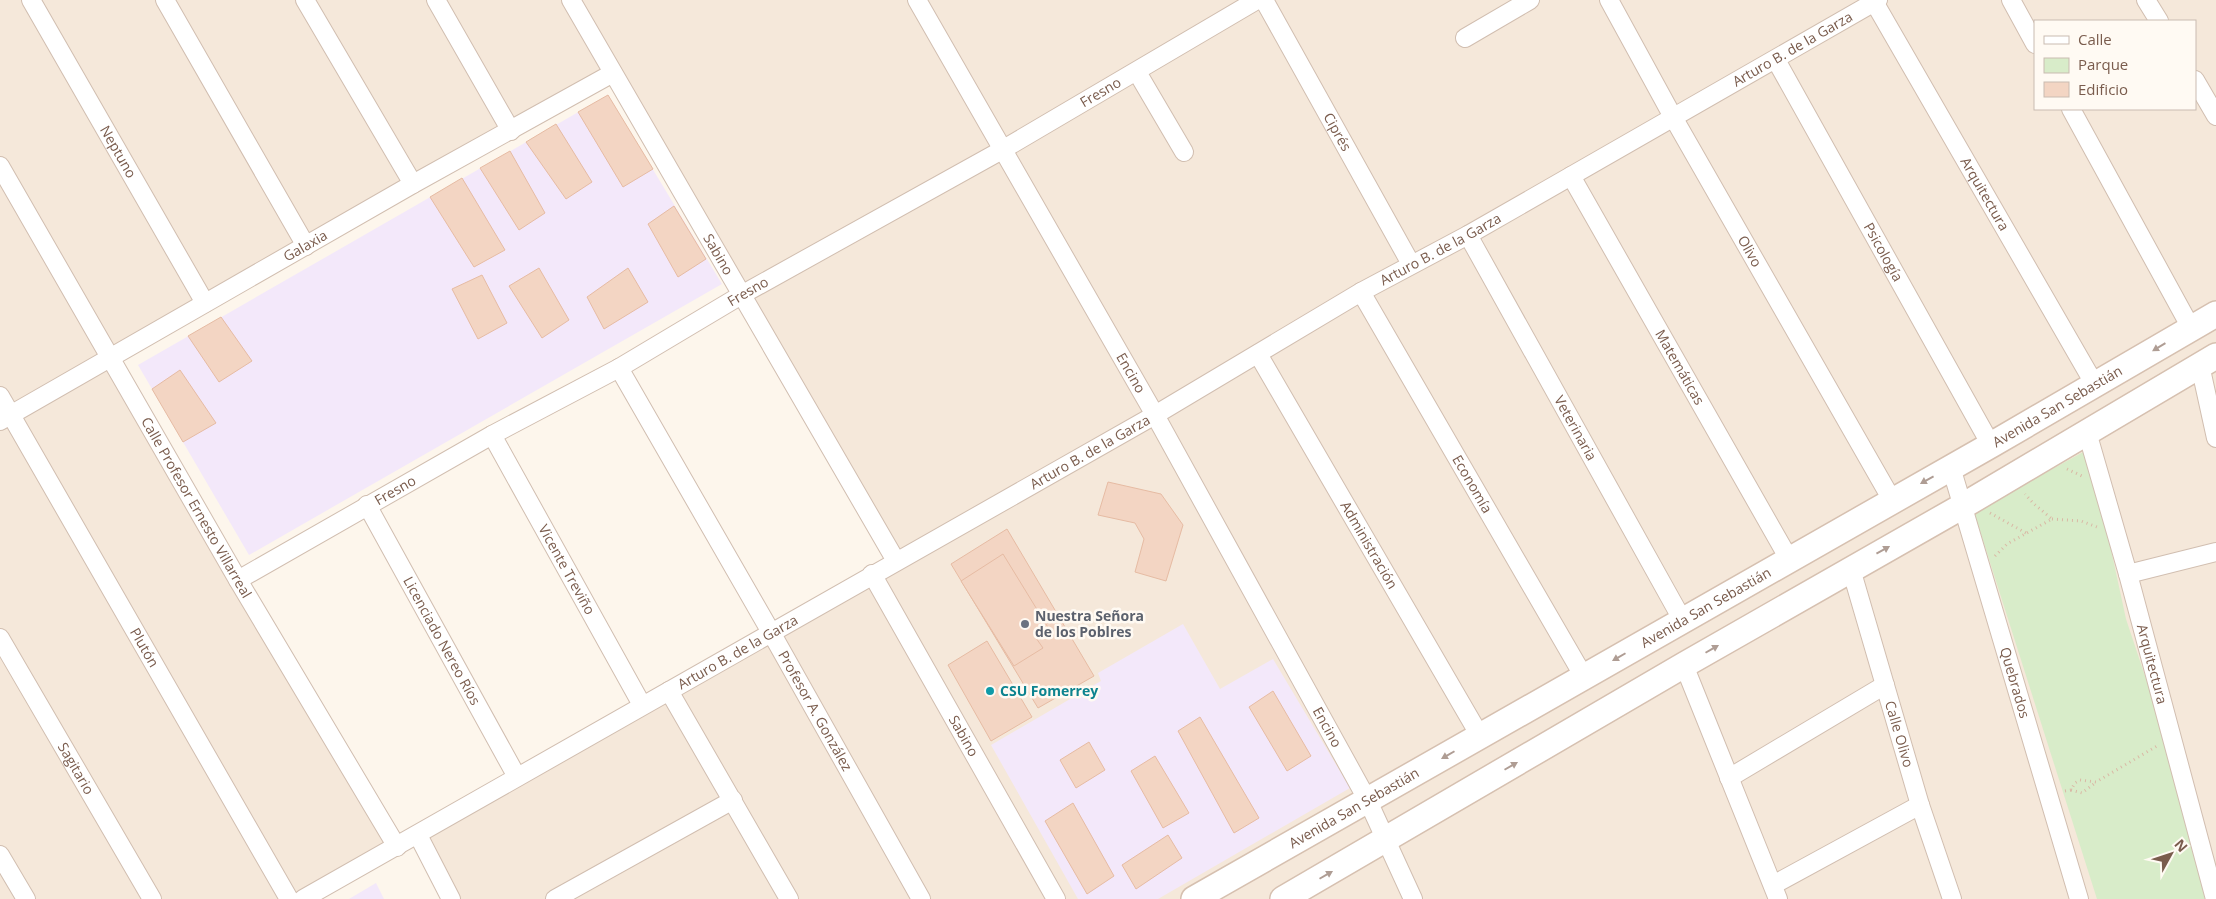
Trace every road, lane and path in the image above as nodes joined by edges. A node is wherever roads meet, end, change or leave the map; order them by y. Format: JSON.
{"nodes":[{"id":1,"x":31,"y":0,"type":"edge"},
{"id":2,"x":165,"y":0,"type":"edge"},
{"id":3,"x":306,"y":0,"type":"edge"},
{"id":4,"x":436,"y":0,"type":"edge"},
{"id":5,"x":571,"y":0,"type":"edge"},
{"id":6,"x":917,"y":0,"type":"edge"},
{"id":7,"x":1257,"y":0,"type":"edge"},
{"id":8,"x":1264,"y":0,"type":"edge"},
{"id":9,"x":1530,"y":0,"type":"edge"},
{"id":10,"x":1610,"y":0,"type":"edge"},
{"id":11,"x":2011,"y":0,"type":"edge"},
{"id":12,"x":2146,"y":0,"type":"edge"},
{"id":13,"x":1875,"y":1,"type":"edge"},
{"id":14,"x":2158,"y":20,"type":"edge"},
{"id":15,"x":1465,"y":38,"type":"dead end"},
{"id":16,"x":2034,"y":42,"type":"edge"},
{"id":17,"x":1776,"y":60,"type":"junction"},
{"id":18,"x":1137,"y":72,"type":"junction"},
{"id":19,"x":613,"y":74,"type":"junction"},
{"id":20,"x":2196,"y":82,"type":"edge"},
{"id":21,"x":2072,"y":110,"type":"edge"},
{"id":22,"x":2215,"y":111,"type":"edge"},
{"id":23,"x":1673,"y":117,"type":"junction"},
{"id":24,"x":511,"y":131,"type":"junction"},
{"id":25,"x":1002,"y":150,"type":"junction"},
{"id":26,"x":1184,"y":152,"type":"dead end"},
{"id":27,"x":0,"y":166,"type":"edge"},
{"id":28,"x":1571,"y":176,"type":"junction"},
{"id":29,"x":413,"y":184,"type":"junction"},
{"id":30,"x":1468,"y":235,"type":"junction"},
{"id":31,"x":306,"y":246,"type":"junction"},
{"id":32,"x":1412,"y":264,"type":"junction"},
{"id":33,"x":1361,"y":292,"type":"junction"},
{"id":34,"x":743,"y":294,"type":"junction"},
{"id":35,"x":205,"y":304,"type":"junction"},
{"id":36,"x":2216,"y":314,"type":"edge"},
{"id":37,"x":2191,"y":328,"type":"junction"},
{"id":38,"x":1258,"y":354,"type":"junction"},
{"id":39,"x":110,"y":357,"type":"junction"},
{"id":40,"x":2208,"y":361,"type":"edge"},
{"id":41,"x":619,"y":368,"type":"junction"},
{"id":42,"x":2095,"y":385,"type":"junction"},
{"id":43,"x":0,"y":396,"type":"edge"},
{"id":44,"x":1155,"y":415,"type":"junction"},
{"id":45,"x":5,"y":418,"type":"edge"},
{"id":46,"x":2087,"y":432,"type":"junction"},
{"id":47,"x":492,"y":435,"type":"junction"},
{"id":48,"x":2216,"y":438,"type":"edge"},
{"id":49,"x":1991,"y":445,"type":"junction"},
{"id":50,"x":1951,"y":467,"type":"junction"},
{"id":51,"x":2065,"y":468,"type":"dead end"},
{"id":52,"x":2089,"y":481,"type":"dead end"},
{"id":53,"x":2019,"y":487,"type":"dead end"},
{"id":54,"x":1892,"y":500,"type":"junction"},
{"id":55,"x":368,"y":505,"type":"junction"},
{"id":56,"x":1961,"y":507,"type":"junction"},
{"id":57,"x":1989,"y":512,"type":"dead end"},
{"id":58,"x":2052,"y":519,"type":"junction"},
{"id":59,"x":2098,"y":528,"type":"dead end"},
{"id":60,"x":2027,"y":533,"type":"junction"},
{"id":61,"x":2216,"y":552,"type":"edge"},
{"id":62,"x":1789,"y":559,"type":"junction"},
{"id":63,"x":896,"y":561,"type":"junction"},
{"id":64,"x":1990,"y":561,"type":"dead end"},
{"id":65,"x":1851,"y":568,"type":"junction"},
{"id":66,"x":872,"y":574,"type":"junction"},
{"id":67,"x":2128,"y":574,"type":"junction"},
{"id":68,"x":238,"y":580,"type":"junction"},
{"id":69,"x":1683,"y":621,"type":"junction"},
{"id":70,"x":772,"y":634,"type":"junction"},
{"id":71,"x":0,"y":638,"type":"edge"},
{"id":72,"x":1684,"y":665,"type":"junction"},
{"id":73,"x":1584,"y":677,"type":"junction"},
{"id":74,"x":1885,"y":685,"type":"junction"},
{"id":75,"x":668,"y":690,"type":"junction"},
{"id":76,"x":642,"y":705,"type":"junction"},
{"id":77,"x":1480,"y":736,"type":"junction"},
{"id":78,"x":2160,"y":745,"type":"dead end"},
{"id":79,"x":517,"y":777,"type":"junction"},
{"id":80,"x":1729,"y":778,"type":"junction"},
{"id":81,"x":2096,"y":782,"type":"junction"},
{"id":82,"x":2072,"y":790,"type":"junction"},
{"id":83,"x":2063,"y":791,"type":"dead end"},
{"id":84,"x":732,"y":800,"type":"junction"},
{"id":85,"x":1368,"y":802,"type":"junction"},
{"id":86,"x":1920,"y":805,"type":"junction"},
{"id":87,"x":418,"y":835,"type":"junction"},
{"id":88,"x":1386,"y":840,"type":"junction"},
{"id":89,"x":397,"y":847,"type":"junction"},
{"id":90,"x":0,"y":856,"type":"edge"},
{"id":91,"x":1775,"y":892,"type":"edge"},
{"id":92,"x":26,"y":899,"type":"edge"},
{"id":93,"x":152,"y":899,"type":"edge"},
{"id":94,"x":289,"y":899,"type":"edge"},
{"id":95,"x":303,"y":899,"type":"edge"},
{"id":96,"x":451,"y":899,"type":"edge"},
{"id":97,"x":555,"y":899,"type":"edge"},
{"id":98,"x":789,"y":899,"type":"edge"},
{"id":99,"x":921,"y":899,"type":"edge"},
{"id":100,"x":1056,"y":899,"type":"edge"},
{"id":101,"x":1194,"y":899,"type":"edge"},
{"id":102,"x":1283,"y":899,"type":"edge"},
{"id":103,"x":1413,"y":899,"type":"edge"},
{"id":104,"x":1952,"y":899,"type":"edge"},
{"id":105,"x":2079,"y":899,"type":"edge"},
{"id":106,"x":2214,"y":899,"type":"edge"}],
"edges":[{"from":1,"to":35,"type":"street","name":"Neptuno"},
{"from":2,"to":31,"type":"street"},
{"from":3,"to":29,"type":"street"},
{"from":4,"to":24,"type":"street"},
{"from":5,"to":19,"type":"street","name":"Sabino"},
{"from":6,"to":25,"type":"street","name":"Encino"},
{"from":7,"to":18,"type":"street","name":"Fresno"},
{"from":8,"to":32,"type":"street","name":"Ciprés"},
{"from":9,"to":15,"type":"street"},
{"from":10,"to":23,"type":"street","name":"Olivo"},
{"from":11,"to":16,"type":"street"},
{"from":12,"to":14,"type":"street"},
{"from":13,"to":17,"type":"street","name":"Arturo B. de la Garza"},
{"from":13,"to":42,"type":"street","name":"Arquitectura"},
{"from":17,"to":23,"type":"street","name":"Arturo B. de la Garza"},
{"from":17,"to":49,"type":"street","name":"Psicología"},
{"from":18,"to":25,"type":"street","name":"Fresno"},
{"from":18,"to":26,"type":"street"},
{"from":19,"to":24,"type":"street","name":"Galaxia"},
{"from":19,"to":34,"type":"street","name":"Sabino"},
{"from":20,"to":22,"type":"street"},
{"from":21,"to":37,"type":"street"},
{"from":23,"to":28,"type":"street","name":"Arturo B. de la Garza"},
{"from":23,"to":54,"type":"street","name":"Olivo"},
{"from":24,"to":29,"type":"street","name":"Galaxia"},
{"from":25,"to":34,"type":"street","name":"Fresno"},
{"from":25,"to":44,"type":"street","name":"Encino"},
{"from":27,"to":39,"type":"street","name":"Calle Profesor Ernesto Villarreal"},
{"from":28,"to":30,"type":"street","name":"Arturo B. de la Garza"},
{"from":28,"to":62,"type":"street","name":"Matemáticas"},
{"from":29,"to":31,"type":"street","name":"Galaxia"},
{"from":30,"to":32,"type":"street","name":"Arturo B. de la Garza"},
{"from":30,"to":69,"type":"street","name":"Veterinaria"},
{"from":31,"to":35,"type":"street","name":"Galaxia"},
{"from":32,"to":33,"type":"street","name":"Arturo B. de la Garza"},
{"from":33,"to":38,"type":"street","name":"Arturo B. de la Garza"},
{"from":33,"to":73,"type":"street","name":"Economía"},
{"from":34,"to":41,"type":"street","name":"Fresno"},
{"from":34,"to":63,"type":"street","name":"Sabino"},
{"from":35,"to":39,"type":"street","name":"Galaxia"},
{"from":36,"to":37,"type":"main road","name":"Avenida San Sebastián"},
{"from":37,"to":42,"type":"main road","name":"Avenida San Sebastián","one_way":true},
{"from":38,"to":44,"type":"street","name":"Arturo B. de la Garza"},
{"from":38,"to":77,"type":"street","name":"Administración"},
{"from":39,"to":45,"type":"street","name":"Galaxia"},
{"from":39,"to":68,"type":"street","name":"Calle Profesor Ernesto Villarreal"},
{"from":40,"to":46,"type":"main road"},
{"from":40,"to":48,"type":"street"},
{"from":41,"to":47,"type":"street","name":"Fresno"},
{"from":41,"to":70,"type":"street","name":"Profesor A. González"},
{"from":42,"to":49,"type":"main road","name":"Avenida San Sebastián"},
{"from":43,"to":45,"type":"street","name":"Plutón"},
{"from":44,"to":63,"type":"street","name":"Arturo B. de la Garza"},
{"from":44,"to":85,"type":"street","name":"Encino"},
{"from":45,"to":94,"type":"street","name":"Plutón"},
{"from":46,"to":56,"type":"main road"},
{"from":46,"to":67,"type":"street","name":"Arquitectura"},
{"from":47,"to":55,"type":"street","name":"Fresno"},
{"from":47,"to":76,"type":"street","name":"Vicente Treviño"},
{"from":49,"to":50,"type":"main road","name":"Avenida San Sebastián"},
{"from":50,"to":54,"type":"main road","name":"Avenida San Sebastián","one_way":true},
{"from":50,"to":56,"type":"street","name":"Quebrados"},
{"from":51,"to":52,"type":"path"},
{"from":53,"to":58,"type":"path"},
{"from":54,"to":62,"type":"main road","name":"Avenida San Sebastián"},
{"from":55,"to":68,"type":"street","name":"Fresno"},
{"from":55,"to":79,"type":"street","name":"Licenciado Nereo Ríos"},
{"from":65,"to":56,"type":"main road","one_way":true},
{"from":56,"to":105,"type":"street","name":"Quebrados"},
{"from":57,"to":60,"type":"path"},
{"from":58,"to":59,"type":"path"},
{"from":58,"to":60,"type":"path"},
{"from":60,"to":64,"type":"path"},
{"from":61,"to":67,"type":"street"},
{"from":62,"to":69,"type":"main road","name":"Avenida San Sebastián"},
{"from":63,"to":66,"type":"street","name":"Arturo B. de la Garza"},
{"from":72,"to":65,"type":"main road","one_way":true},
{"from":65,"to":74,"type":"street","name":"Calle Olivo"},
{"from":66,"to":70,"type":"street","name":"Arturo B. de la Garza"},
{"from":66,"to":100,"type":"street","name":"Sabino"},
{"from":67,"to":106,"type":"street","name":"Arquitectura"},
{"from":68,"to":89,"type":"street","name":"Calle Profesor Ernesto Villarreal"},
{"from":69,"to":73,"type":"main road","name":"Avenida San Sebastián","one_way":true},
{"from":70,"to":75,"type":"street","name":"Arturo B. de la Garza"},
{"from":70,"to":99,"type":"street","name":"Profesor A. González"},
{"from":71,"to":93,"type":"street","name":"Sagitario"},
{"from":72,"to":80,"type":"street"},
{"from":88,"to":72,"type":"main road","one_way":true},
{"from":73,"to":77,"type":"main road","name":"Avenida San Sebastián"},
{"from":74,"to":80,"type":"street"},
{"from":74,"to":86,"type":"street","name":"Calle Olivo"},
{"from":75,"to":76,"type":"street","name":"Arturo B. de la Garza"},
{"from":75,"to":84,"type":"street"},
{"from":76,"to":79,"type":"street","name":"Arturo B. de la Garza"},
{"from":77,"to":85,"type":"main road","name":"Avenida San Sebastián","one_way":true},
{"from":78,"to":81,"type":"path"},
{"from":79,"to":87,"type":"street","name":"Arturo B. de la Garza"},
{"from":80,"to":91,"type":"street"},
{"from":81,"to":82,"type":"path"},
{"from":81,"to":82,"type":"path"},
{"from":82,"to":83,"type":"path"},
{"from":84,"to":97,"type":"street"},
{"from":84,"to":98,"type":"street"},
{"from":85,"to":88,"type":"street","name":"Encino"},
{"from":85,"to":101,"type":"main road","name":"Avenida San Sebastián"},
{"from":86,"to":91,"type":"street"},
{"from":86,"to":104,"type":"street","name":"Calle Olivo"},
{"from":87,"to":89,"type":"street","name":"Arturo B. de la Garza"},
{"from":87,"to":96,"type":"street"},
{"from":102,"to":88,"type":"main road","one_way":true},
{"from":88,"to":103,"type":"street","name":"Encino"},
{"from":89,"to":95,"type":"street","name":"Arturo B. de la Garza"},
{"from":90,"to":92,"type":"street"}]}
